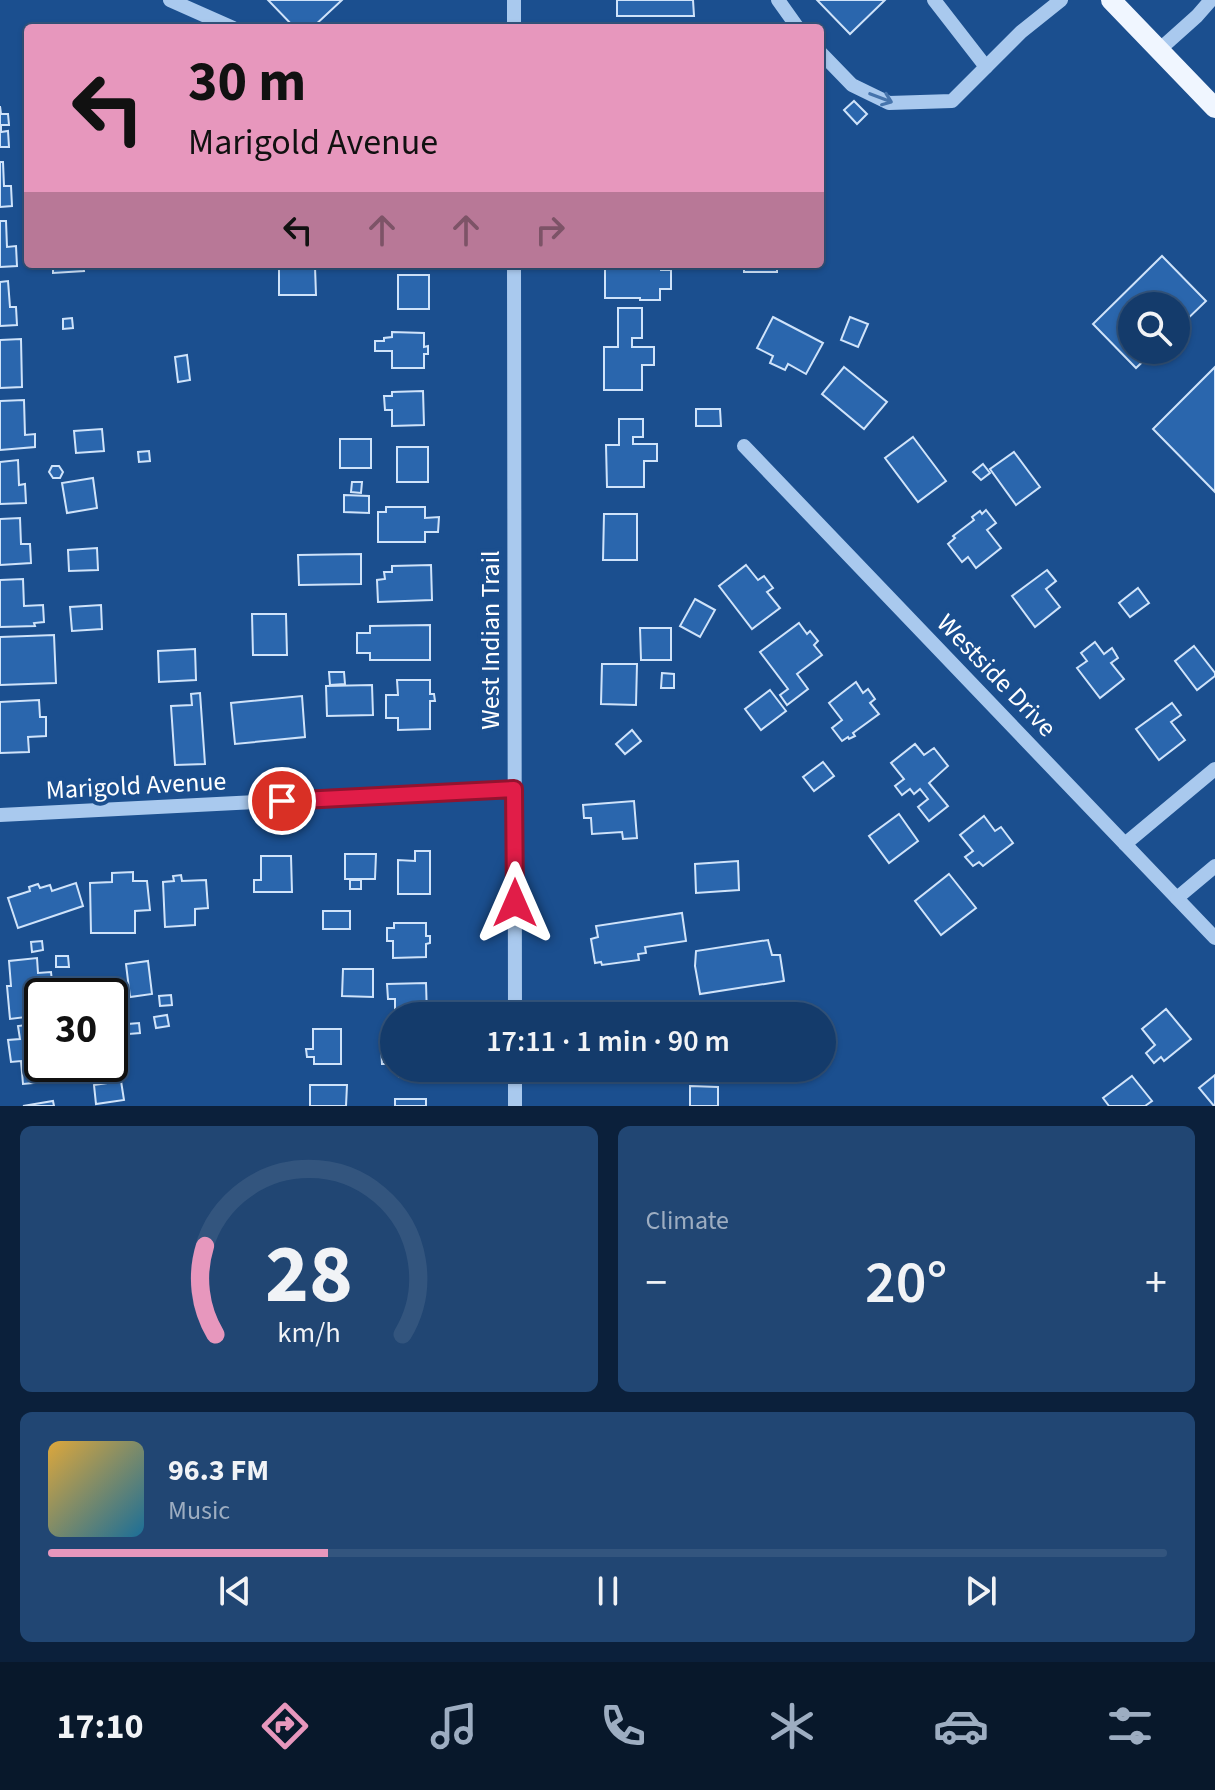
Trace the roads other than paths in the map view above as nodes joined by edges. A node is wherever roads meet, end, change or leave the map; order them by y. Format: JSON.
{"nodes":[{"id":1,"x":170,"y":0,"type":"edge"},
{"id":2,"x":514,"y":0,"type":"edge"},
{"id":3,"x":778,"y":0,"type":"edge"},
{"id":4,"x":934,"y":0,"type":"edge"},
{"id":5,"x":1061,"y":0,"type":"edge"},
{"id":6,"x":1111,"y":0,"type":"edge"},
{"id":7,"x":1211,"y":0,"type":"edge"},
{"id":8,"x":224,"y":24,"type":"edge"},
{"id":9,"x":514,"y":24,"type":"edge"},
{"id":10,"x":795,"y":24,"type":"edge"},
{"id":11,"x":1159,"y":50,"type":"junction"},
{"id":12,"x":824,"y":56,"type":"edge"},
{"id":13,"x":986,"y":67,"type":"junction"},
{"id":14,"x":1215,"y":108,"type":"edge"},
{"id":15,"x":514,"y":268,"type":"edge"},
{"id":16,"x":744,"y":446,"type":"dead end"},
{"id":17,"x":1215,"y":769,"type":"edge"},
{"id":18,"x":514,"y":789,"type":"junction"},
{"id":19,"x":0,"y":815,"type":"edge"},
{"id":20,"x":1125,"y":844,"type":"junction"},
{"id":21,"x":1215,"y":866,"type":"edge"},
{"id":22,"x":1177,"y":898,"type":"junction"},
{"id":23,"x":1215,"y":938,"type":"edge"},
{"id":24,"x":515,"y":1002,"type":"edge"},
{"id":25,"x":515,"y":1082,"type":"edge"},
{"id":26,"x":515,"y":1106,"type":"edge"}],
"edges":[{"from":1,"to":8,"type":"street"},
{"from":2,"to":9,"type":"street"},
{"from":3,"to":10,"type":"street"},
{"from":4,"to":13,"type":"street"},
{"from":5,"to":13,"type":"street"},
{"from":6,"to":11,"type":"main road"},
{"from":7,"to":11,"type":"street"},
{"from":11,"to":14,"type":"main road"},
{"from":12,"to":13,"type":"street","one_way":true},
{"from":15,"to":18,"type":"street","name":"West Indian Trail"},
{"from":16,"to":20,"type":"street","name":"Westside Drive"},
{"from":17,"to":20,"type":"street"},
{"from":18,"to":19,"type":"street","name":"Marigold Avenue"},
{"from":18,"to":24,"type":"street","name":"West Indian Trail"},
{"from":20,"to":22,"type":"street","name":"Westside Drive"},
{"from":21,"to":22,"type":"street"},
{"from":22,"to":23,"type":"street","name":"Westside Drive"},
{"from":25,"to":26,"type":"street"}]}
